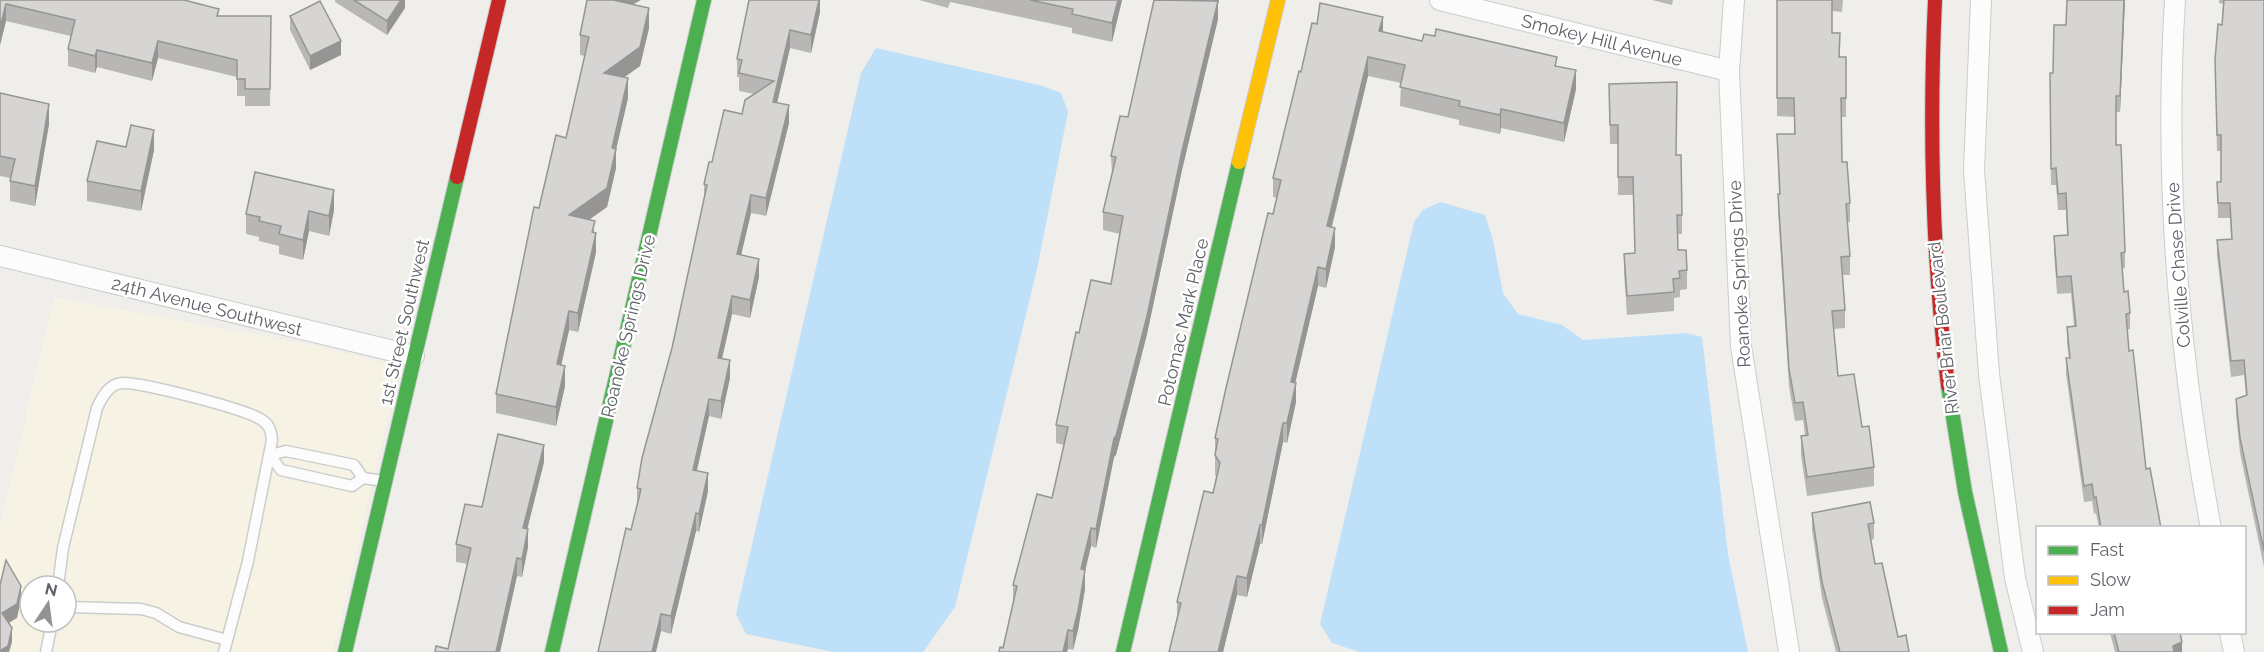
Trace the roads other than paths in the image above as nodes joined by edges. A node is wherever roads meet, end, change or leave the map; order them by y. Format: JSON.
{"nodes":[{"id":1,"x":499,"y":0,"type":"edge"},
{"id":2,"x":704,"y":0,"type":"edge"},
{"id":3,"x":1278,"y":0,"type":"edge"},
{"id":4,"x":1440,"y":0,"type":"edge"},
{"id":5,"x":1734,"y":0,"type":"edge"},
{"id":6,"x":1935,"y":0,"type":"edge"},
{"id":7,"x":1981,"y":0,"type":"edge"},
{"id":8,"x":2175,"y":0,"type":"edge"},
{"id":9,"x":1729,"y":71,"type":"junction"},
{"id":10,"x":0,"y":256,"type":"edge"},
{"id":11,"x":414,"y":356,"type":"junction"},
{"id":12,"x":270,"y":455,"type":"junction"},
{"id":13,"x":363,"y":478,"type":"junction"},
{"id":14,"x":385,"y":482,"type":"junction"},
{"id":15,"x":2211,"y":526,"type":"edge"},
{"id":16,"x":60,"y":574,"type":"edge"},
{"id":17,"x":78,"y":607,"type":"edge"},
{"id":18,"x":50,"y":634,"type":"edge"},
{"id":19,"x":2230,"y":634,"type":"edge"},
{"id":20,"x":227,"y":640,"type":"junction"},
{"id":21,"x":46,"y":652,"type":"edge"},
{"id":22,"x":224,"y":652,"type":"edge"},
{"id":23,"x":345,"y":652,"type":"edge"},
{"id":24,"x":552,"y":652,"type":"edge"},
{"id":25,"x":1123,"y":652,"type":"edge"},
{"id":26,"x":1789,"y":652,"type":"edge"},
{"id":27,"x":2001,"y":652,"type":"edge"},
{"id":28,"x":2033,"y":652,"type":"edge"},
{"id":29,"x":2234,"y":652,"type":"edge"}],
"edges":[{"from":1,"to":11,"type":"street","name":"1st Street Southwest"},
{"from":2,"to":24,"type":"street","name":"Roanoke Springs Drive"},
{"from":3,"to":25,"type":"street","name":"Potomac Mark Place"},
{"from":4,"to":9,"type":"street","name":"Smokey Hill Avenue"},
{"from":5,"to":9,"type":"street","name":"Roanoke Springs Drive"},
{"from":6,"to":27,"type":"street","name":"River Briar Boulevard"},
{"from":7,"to":28,"type":"street"},
{"from":8,"to":15,"type":"street","name":"Colville Chase Drive"},
{"from":9,"to":26,"type":"street","name":"Roanoke Springs Drive"},
{"from":10,"to":11,"type":"street","name":"24th Avenue Southwest"},
{"from":11,"to":14,"type":"street","name":"1st Street Southwest"},
{"from":12,"to":13,"type":"lane"},
{"from":12,"to":13,"type":"lane"},
{"from":12,"to":16,"type":"lane"},
{"from":12,"to":20,"type":"lane"},
{"from":13,"to":14,"type":"lane"},
{"from":14,"to":23,"type":"street","name":"1st Street Southwest"},
{"from":17,"to":20,"type":"lane"},
{"from":18,"to":21,"type":"lane"},
{"from":19,"to":29,"type":"street"},
{"from":20,"to":22,"type":"lane"}]}
